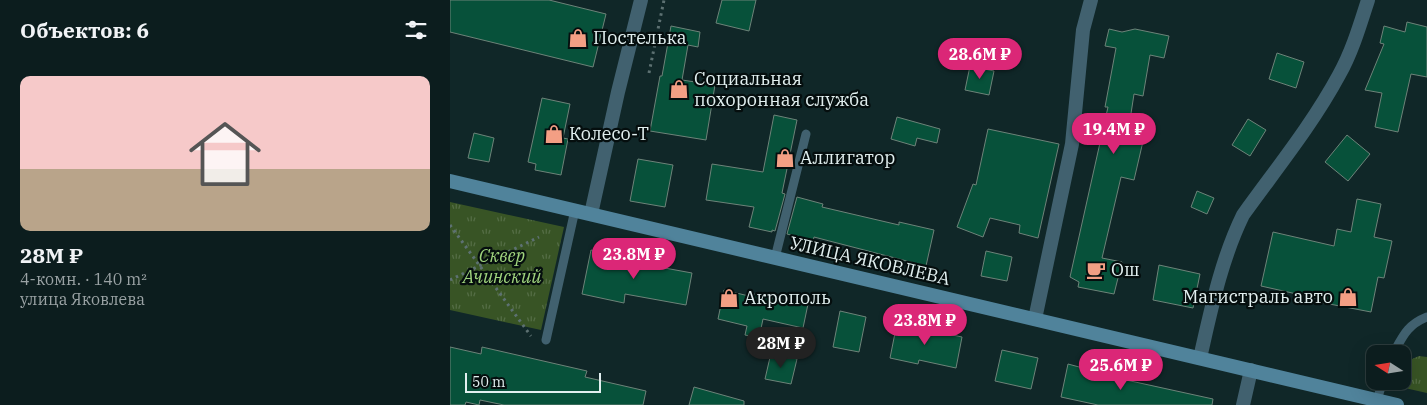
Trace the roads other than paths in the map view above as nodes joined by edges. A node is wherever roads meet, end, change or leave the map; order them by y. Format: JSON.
{"nodes":[{"id":1,"x":641,"y":0,"type":"edge"},
{"id":2,"x":1091,"y":0,"type":"edge"},
{"id":3,"x":1368,"y":0,"type":"edge"},
{"id":4,"x":806,"y":134,"type":"dead end"},
{"id":5,"x":450,"y":181,"type":"edge"},
{"id":6,"x":576,"y":210,"type":"junction"},
{"id":7,"x":591,"y":214,"type":"junction"},
{"id":8,"x":775,"y":258,"type":"junction"},
{"id":9,"x":1427,"y":317,"type":"edge"},
{"id":10,"x":1035,"y":319,"type":"junction"},
{"id":11,"x":546,"y":340,"type":"dead end"},
{"id":12,"x":1398,"y":345,"type":"edge"},
{"id":13,"x":1200,"y":358,"type":"junction"},
{"id":14,"x":1251,"y":370,"type":"junction"},
{"id":15,"x":1380,"y":390,"type":"edge"},
{"id":16,"x":1377,"y":400,"type":"junction"},
{"id":17,"x":1243,"y":405,"type":"edge"},
{"id":18,"x":1397,"y":405,"type":"edge"}],
"edges":[{"from":1,"to":7,"type":"street"},
{"from":2,"to":10,"type":"street"},
{"from":3,"to":13,"type":"street"},
{"from":4,"to":8,"type":"lane"},
{"from":5,"to":6,"type":"main road","name":"УЛИЦА ЯКОВЛЕВА"},
{"from":6,"to":7,"type":"main road","name":"УЛИЦА ЯКОВЛЕВА"},
{"from":6,"to":11,"type":"lane"},
{"from":7,"to":8,"type":"main road","name":"УЛИЦА ЯКОВЛЕВА"},
{"from":8,"to":10,"type":"main road","name":"УЛИЦА ЯКОВЛЕВА"},
{"from":9,"to":12,"type":"lane"},
{"from":10,"to":13,"type":"main road","name":"УЛИЦА ЯКОВЛЕВА"},
{"from":13,"to":14,"type":"main road","name":"УЛИЦА ЯКОВЛЕВА"},
{"from":14,"to":16,"type":"main road","name":"УЛИЦА ЯКОВЛЕВА"},
{"from":14,"to":17,"type":"street"},
{"from":15,"to":16,"type":"lane"},
{"from":16,"to":18,"type":"main road","name":"УЛИЦА ЯКОВЛЕВА"}]}
